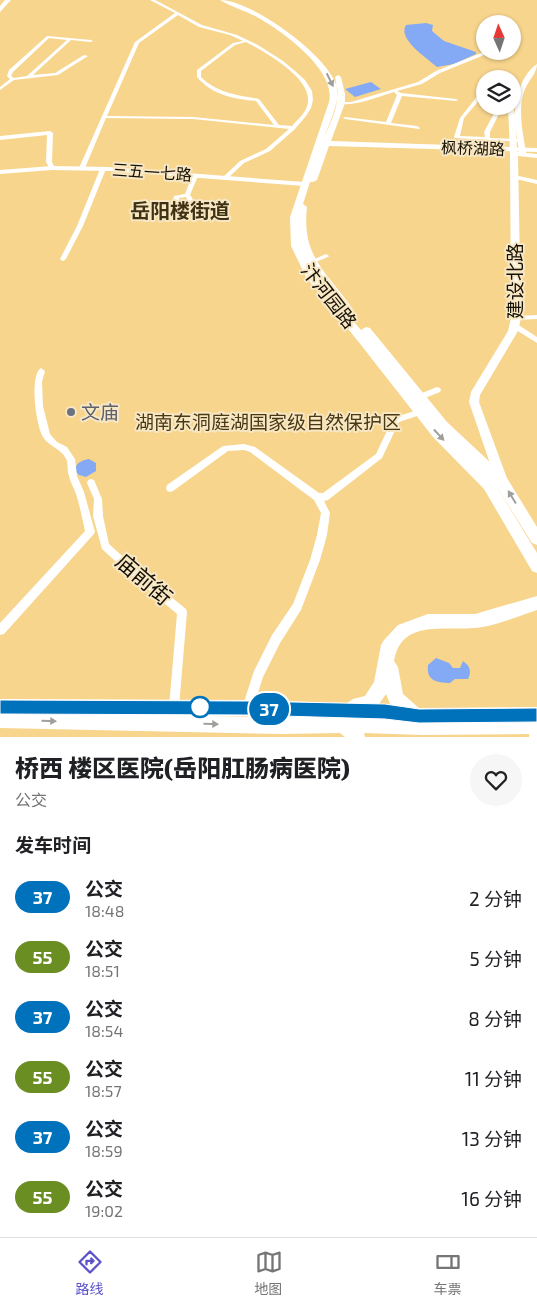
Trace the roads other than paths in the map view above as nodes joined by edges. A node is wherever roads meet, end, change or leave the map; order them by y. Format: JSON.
{"nodes":[{"id":1,"x":7,"y":0,"type":"edge"},
{"id":2,"x":152,"y":0,"type":"edge"},
{"id":3,"x":223,"y":0,"type":"edge"},
{"id":4,"x":234,"y":0,"type":"edge"},
{"id":5,"x":0,"y":9,"type":"edge"},
{"id":6,"x":178,"y":13,"type":"junction"},
{"id":7,"x":70,"y":40,"type":"junction"},
{"id":8,"x":246,"y":40,"type":"junction"},
{"id":9,"x":91,"y":41,"type":"dead end"},
{"id":10,"x":86,"y":56,"type":"dead end"},
{"id":11,"x":476,"y":56,"type":"edge"},
{"id":12,"x":537,"y":60,"type":"edge"},
{"id":13,"x":537,"y":66,"type":"edge"},
{"id":14,"x":28,"y":77,"type":"junction"},
{"id":15,"x":521,"y":77,"type":"edge"},
{"id":16,"x":13,"y":78,"type":"junction"},
{"id":17,"x":0,"y":89,"type":"edge"},
{"id":18,"x":397,"y":92,"type":"junction"},
{"id":19,"x":456,"y":100,"type":"dead end"},
{"id":20,"x":476,"y":101,"type":"edge"},
{"id":21,"x":341,"y":103,"type":"junction"},
{"id":22,"x":496,"y":115,"type":"edge"},
{"id":23,"x":512,"y":115,"type":"edge"},
{"id":24,"x":105,"y":117,"type":"junction"},
{"id":25,"x":345,"y":118,"type":"dead end"},
{"id":26,"x":388,"y":123,"type":"junction"},
{"id":27,"x":278,"y":126,"type":"junction"},
{"id":28,"x":293,"y":128,"type":"junction"},
{"id":29,"x":417,"y":128,"type":"dead end"},
{"id":30,"x":0,"y":138,"type":"edge"},
{"id":31,"x":488,"y":139,"type":"junction"},
{"id":32,"x":324,"y":141,"type":"junction"},
{"id":33,"x":513,"y":141,"type":"junction"},
{"id":34,"x":521,"y":141,"type":"junction"},
{"id":35,"x":537,"y":149,"type":"edge"},
{"id":36,"x":519,"y":154,"type":"junction"},
{"id":37,"x":537,"y":156,"type":"edge"},
{"id":38,"x":52,"y":168,"type":"junction"},
{"id":39,"x":82,"y":168,"type":"junction"},
{"id":40,"x":103,"y":169,"type":"junction"},
{"id":41,"x":313,"y":170,"type":"junction"},
{"id":42,"x":0,"y":172,"type":"edge"},
{"id":43,"x":195,"y":176,"type":"junction"},
{"id":44,"x":514,"y":177,"type":"junction"},
{"id":45,"x":225,"y":178,"type":"junction"},
{"id":46,"x":537,"y":182,"type":"edge"},
{"id":47,"x":304,"y":184,"type":"junction"},
{"id":48,"x":187,"y":195,"type":"dead end"},
{"id":49,"x":326,"y":256,"type":"dead end"},
{"id":50,"x":63,"y":259,"type":"dead end"},
{"id":51,"x":311,"y":262,"type":"junction"},
{"id":52,"x":537,"y":317,"type":"edge"},
{"id":53,"x":516,"y":322,"type":"junction"},
{"id":54,"x":537,"y":340,"type":"edge"},
{"id":55,"x":41,"y":371,"type":"dead end"},
{"id":56,"x":437,"y":390,"type":"dead end"},
{"id":57,"x":420,"y":397,"type":"junction"},
{"id":58,"x":420,"y":412,"type":"junction"},
{"id":59,"x":502,"y":482,"type":"junction"},
{"id":60,"x":91,"y":483,"type":"dead end"},
{"id":61,"x":170,"y":488,"type":"dead end"},
{"id":62,"x":317,"y":497,"type":"junction"},
{"id":63,"x":537,"y":539,"type":"edge"},
{"id":64,"x":537,"y":566,"type":"edge"},
{"id":65,"x":537,"y":603,"type":"edge"},
{"id":66,"x":0,"y":630,"type":"edge"},
{"id":67,"x":388,"y":645,"type":"junction"},
{"id":68,"x":0,"y":707,"type":"edge"},
{"id":69,"x":174,"y":707,"type":"junction"},
{"id":70,"x":248,"y":708,"type":"junction"},
{"id":71,"x":537,"y":715,"type":"edge"},
{"id":72,"x":341,"y":717,"type":"junction"},
{"id":73,"x":0,"y":720,"type":"edge"},
{"id":74,"x":510,"y":720,"type":"junction"},
{"id":75,"x":537,"y":726,"type":"edge"},
{"id":76,"x":417,"y":727,"type":"edge"},
{"id":77,"x":282,"y":732,"type":"edge"},
{"id":78,"x":357,"y":737,"type":"edge"}],
"edges":[{"from":1,"to":5,"type":"main road"},
{"from":2,"to":6,"type":"street"},
{"from":3,"to":32,"type":"main road","name":"汴河园路","one_way":true},
{"from":4,"to":21,"type":"main road","name":"汴河园路"},
{"from":6,"to":8,"type":"street"},
{"from":6,"to":24,"type":"street"},
{"from":7,"to":9,"type":"street"},
{"from":7,"to":14,"type":"street"},
{"from":7,"to":16,"type":"street"},
{"from":8,"to":27,"type":"street"},
{"from":8,"to":28,"type":"street"},
{"from":10,"to":14,"type":"street"},
{"from":11,"to":18,"type":"street"},
{"from":12,"to":15,"type":"main road"},
{"from":13,"to":34,"type":"main road","name":"建设北路"},
{"from":14,"to":16,"type":"street"},
{"from":16,"to":17,"type":"street"},
{"from":18,"to":19,"type":"street"},
{"from":18,"to":21,"type":"street"},
{"from":18,"to":26,"type":"street"},
{"from":20,"to":31,"type":"street"},
{"from":21,"to":32,"type":"main road","name":"汴河园路"},
{"from":22,"to":31,"type":"street"},
{"from":23,"to":33,"type":"main road"},
{"from":24,"to":27,"type":"street"},
{"from":24,"to":39,"type":"street"},
{"from":25,"to":26,"type":"street"},
{"from":26,"to":29,"type":"street"},
{"from":27,"to":28,"type":"street"},
{"from":28,"to":45,"type":"street"},
{"from":30,"to":38,"type":"street"},
{"from":31,"to":33,"type":"street"},
{"from":32,"to":35,"type":"main road","name":"枫桥湖路"},
{"from":32,"to":41,"type":"main road","name":"汴河园路"},
{"from":33,"to":34,"type":"street"},
{"from":33,"to":36,"type":"main road"},
{"from":34,"to":36,"type":"main road","name":"建设北路"},
{"from":36,"to":37,"type":"main road"},
{"from":36,"to":44,"type":"main road","name":"建设北路"},
{"from":38,"to":39,"type":"main road","name":"三五一七路"},
{"from":38,"to":42,"type":"main road","name":"三五一七路"},
{"from":39,"to":40,"type":"main road","name":"三五一七路"},
{"from":40,"to":43,"type":"main road","name":"三五一七路"},
{"from":40,"to":50,"type":"street"},
{"from":41,"to":47,"type":"main road","name":"汴河园路"},
{"from":41,"to":51,"type":"main road","name":"汴河园路"},
{"from":43,"to":45,"type":"main road","name":"三五一七路"},
{"from":43,"to":48,"type":"street"},
{"from":44,"to":46,"type":"street"},
{"from":44,"to":53,"type":"main road","name":"建设北路"},
{"from":45,"to":47,"type":"main road","name":"三五一七路"},
{"from":47,"to":58,"type":"main road","name":"汴河园路"},
{"from":49,"to":51,"type":"street"},
{"from":51,"to":57,"type":"main road","name":"汴河园路"},
{"from":52,"to":53,"type":"street"},
{"from":53,"to":54,"type":"street"},
{"from":53,"to":59,"type":"main road","name":"建设北路"},
{"from":55,"to":66,"type":"street"},
{"from":56,"to":57,"type":"street"},
{"from":57,"to":59,"type":"main road","name":"汴河园路"},
{"from":58,"to":62,"type":"street"},
{"from":58,"to":64,"type":"main road","name":"汴河园路","one_way":true},
{"from":63,"to":59,"type":"main road","name":"汴河园路","one_way":true},
{"from":60,"to":69,"type":"street","name":"庙前街"},
{"from":61,"to":62,"type":"street"},
{"from":62,"to":70,"type":"street"},
{"from":65,"to":67,"type":"main road"},
{"from":67,"to":72,"type":"main road"},
{"from":67,"to":76,"type":"main road"},
{"from":68,"to":69,"type":"main road"},
{"from":69,"to":70,"type":"main road"},
{"from":70,"to":72,"type":"main road"},
{"from":71,"to":74,"type":"main road"},
{"from":72,"to":76,"type":"main road"},
{"from":72,"to":76,"type":"main road"},
{"from":72,"to":77,"type":"main road"},
{"from":72,"to":78,"type":"main road"},
{"from":73,"to":77,"type":"main road","one_way":true},
{"from":74,"to":75,"type":"main road"},
{"from":74,"to":76,"type":"main road"}]}
